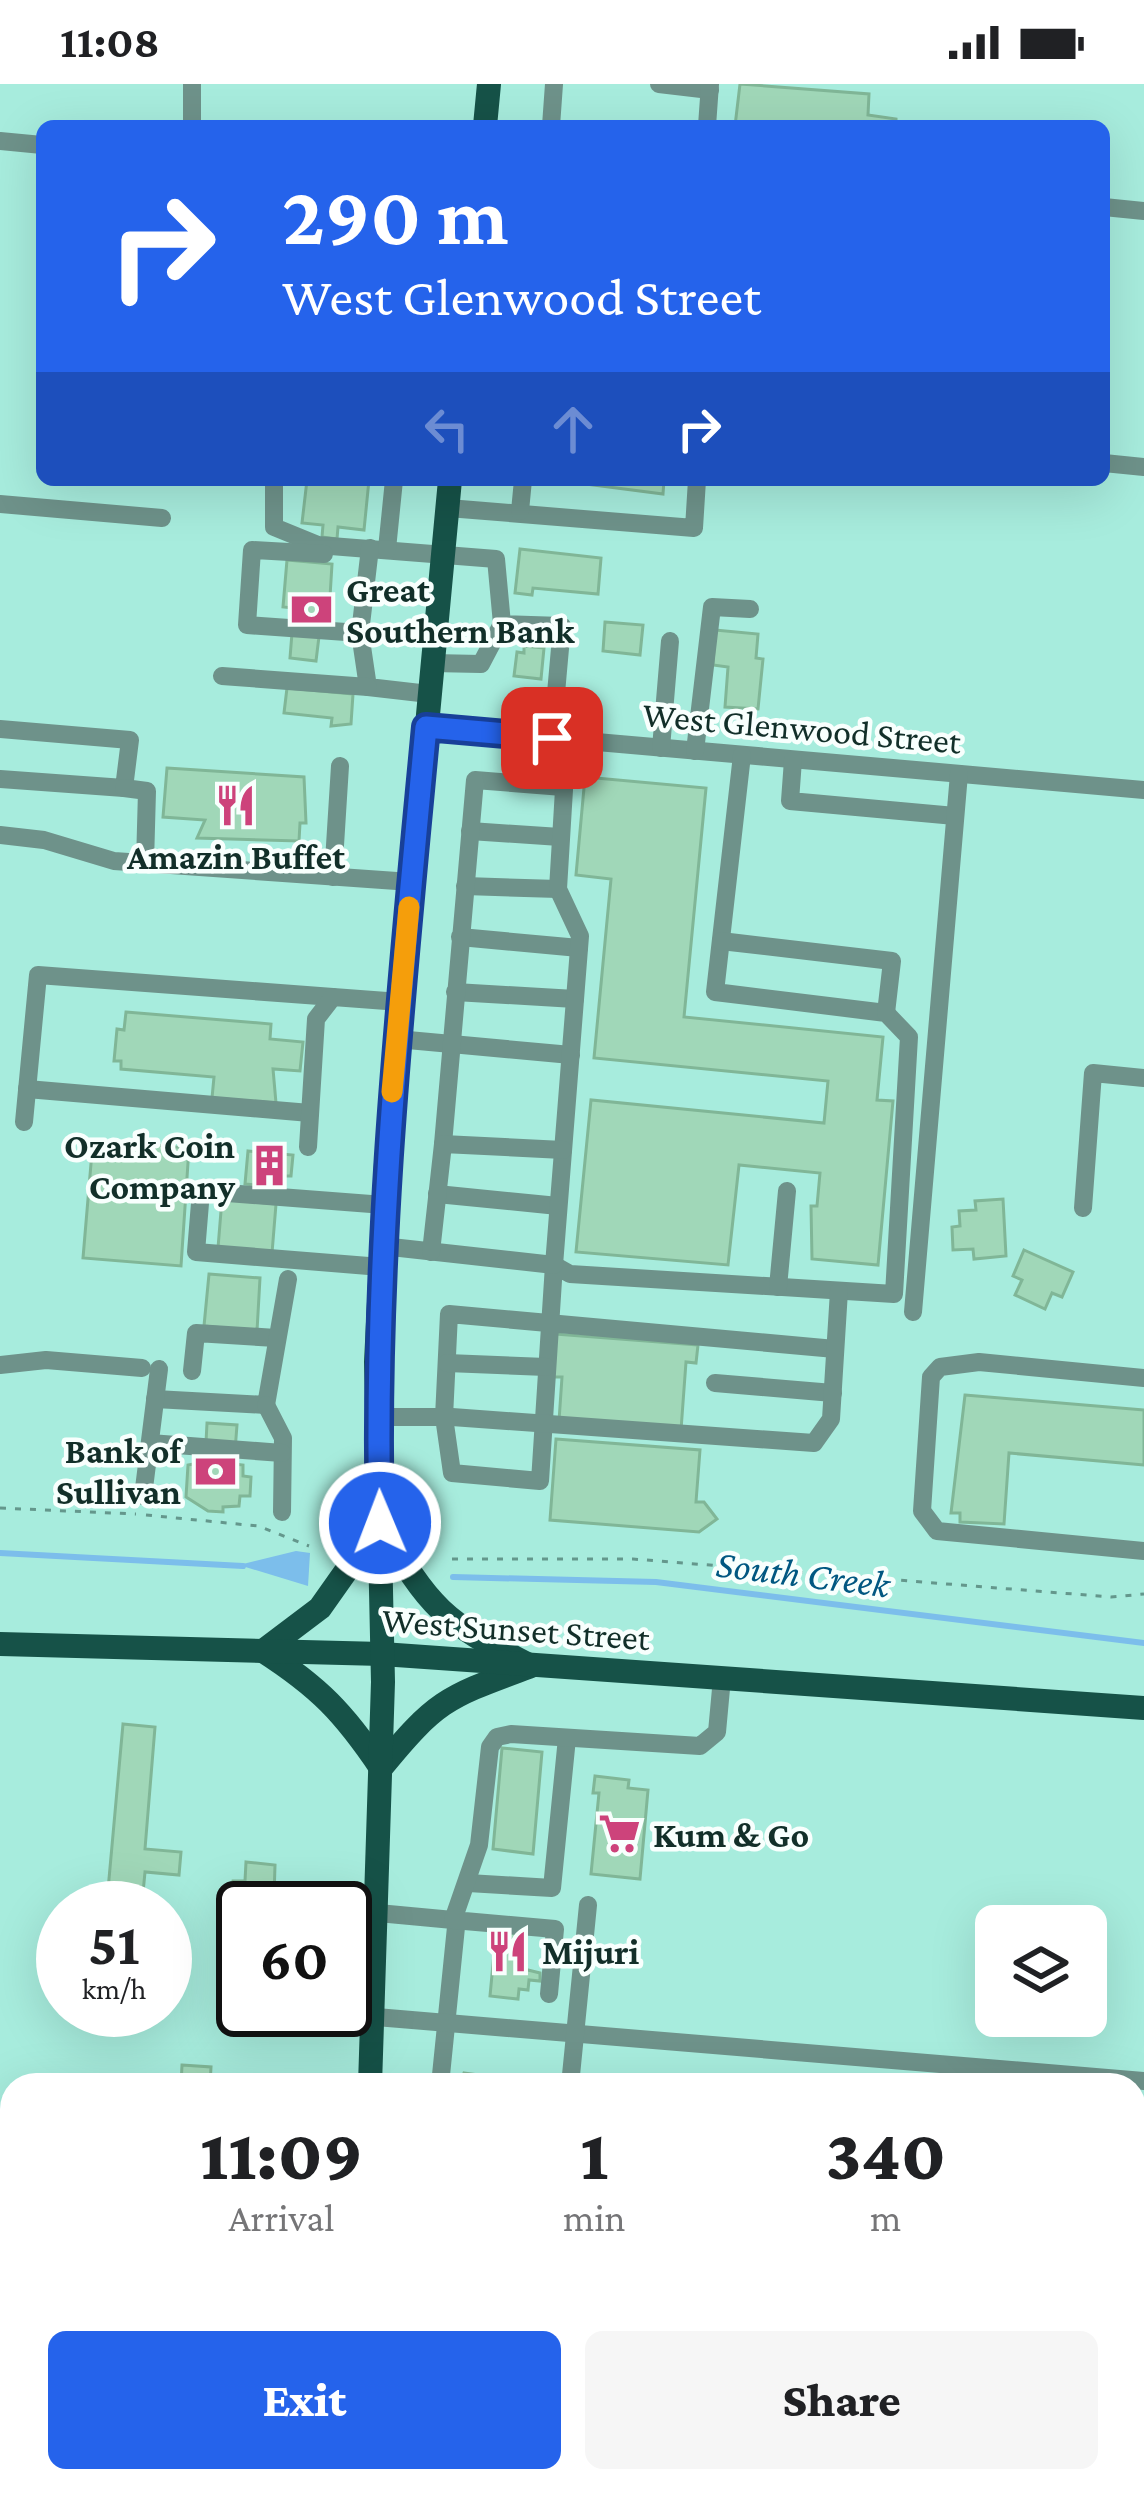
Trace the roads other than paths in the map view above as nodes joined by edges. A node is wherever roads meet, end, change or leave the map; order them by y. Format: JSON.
{"nodes":[{"id":1,"x":192,"y":84,"type":"edge"},
{"id":2,"x":489,"y":84,"type":"edge"},
{"id":3,"x":554,"y":84,"type":"edge"},
{"id":4,"x":659,"y":84,"type":"edge"},
{"id":5,"x":710,"y":87,"type":"edge"},
{"id":6,"x":192,"y":120,"type":"edge"},
{"id":7,"x":486,"y":120,"type":"edge"},
{"id":8,"x":551,"y":120,"type":"edge"},
{"id":9,"x":707,"y":120,"type":"edge"},
{"id":10,"x":0,"y":141,"type":"edge"},
{"id":11,"x":36,"y":144,"type":"edge"},
{"id":12,"x":1110,"y":208,"type":"edge"},
{"id":13,"x":1144,"y":211,"type":"edge"},
{"id":14,"x":1110,"y":464,"type":"edge"},
{"id":15,"x":1144,"y":467,"type":"edge"},
{"id":16,"x":274,"y":486,"type":"edge"},
{"id":17,"x":392,"y":486,"type":"edge"},
{"id":18,"x":450,"y":486,"type":"edge"},
{"id":19,"x":522,"y":486,"type":"edge"},
{"id":20,"x":697,"y":486,"type":"edge"},
{"id":21,"x":0,"y":504,"type":"edge"},
{"id":22,"x":448,"y":508,"type":"junction"},
{"id":23,"x":520,"y":511,"type":"junction"},
{"id":24,"x":163,"y":518,"type":"dead end"},
{"id":25,"x":370,"y":548,"type":"junction"},
{"id":26,"x":443,"y":553,"type":"junction"},
{"id":27,"x":750,"y":609,"type":"dead end"},
{"id":28,"x":502,"y":623,"type":"junction"},
{"id":29,"x":360,"y":633,"type":"junction"},
{"id":30,"x":670,"y":641,"type":"dead end"},
{"id":31,"x":432,"y":663,"type":"junction"},
{"id":32,"x":222,"y":676,"type":"dead end"},
{"id":33,"x":368,"y":688,"type":"junction"},
{"id":34,"x":429,"y":694,"type":"junction"},
{"id":35,"x":426,"y":727,"type":"junction"},
{"id":36,"x":0,"y":729,"type":"edge"},
{"id":37,"x":560,"y":739,"type":"junction"},
{"id":38,"x":661,"y":748,"type":"junction"},
{"id":39,"x":695,"y":751,"type":"junction"},
{"id":40,"x":742,"y":755,"type":"junction"},
{"id":41,"x":793,"y":760,"type":"junction"},
{"id":42,"x":340,"y":766,"type":"dead end"},
{"id":43,"x":958,"y":774,"type":"junction"},
{"id":44,"x":0,"y":779,"type":"edge"},
{"id":45,"x":124,"y":788,"type":"junction"},
{"id":46,"x":563,"y":788,"type":"junction"},
{"id":47,"x":1144,"y":790,"type":"edge"},
{"id":48,"x":955,"y":816,"type":"junction"},
{"id":49,"x":470,"y":831,"type":"junction"},
{"id":50,"x":0,"y":835,"type":"edge"},
{"id":51,"x":560,"y":837,"type":"junction"},
{"id":52,"x":145,"y":863,"type":"junction"},
{"id":53,"x":333,"y":877,"type":"junction"},
{"id":54,"x":412,"y":883,"type":"junction"},
{"id":55,"x":465,"y":886,"type":"junction"},
{"id":56,"x":558,"y":890,"type":"junction"},
{"id":57,"x":460,"y":937,"type":"junction"},
{"id":58,"x":721,"y":941,"type":"junction"},
{"id":59,"x":579,"y":948,"type":"junction"},
{"id":60,"x":455,"y":992,"type":"junction"},
{"id":61,"x":332,"y":997,"type":"junction"},
{"id":62,"x":575,"y":999,"type":"junction"},
{"id":63,"x":400,"y":1002,"type":"junction"},
{"id":64,"x":886,"y":1013,"type":"junction"},
{"id":65,"x":397,"y":1040,"type":"junction"},
{"id":66,"x":450,"y":1044,"type":"junction"},
{"id":67,"x":571,"y":1055,"type":"junction"},
{"id":68,"x":1144,"y":1078,"type":"edge"},
{"id":69,"x":27,"y":1089,"type":"junction"},
{"id":70,"x":310,"y":1113,"type":"junction"},
{"id":71,"x":24,"y":1122,"type":"dead end"},
{"id":72,"x":443,"y":1144,"type":"junction"},
{"id":73,"x":308,"y":1148,"type":"dead end"},
{"id":74,"x":563,"y":1150,"type":"junction"},
{"id":75,"x":904,"y":1155,"type":"junction"},
{"id":76,"x":926,"y":1157,"type":"junction"},
{"id":77,"x":787,"y":1192,"type":"dead end"},
{"id":78,"x":437,"y":1194,"type":"junction"},
{"id":79,"x":384,"y":1205,"type":"junction"},
{"id":80,"x":558,"y":1206,"type":"junction"},
{"id":81,"x":1083,"y":1208,"type":"dead end"},
{"id":82,"x":431,"y":1252,"type":"junction"},
{"id":83,"x":381,"y":1256,"type":"junction"},
{"id":84,"x":554,"y":1265,"type":"junction"},
{"id":85,"x":288,"y":1279,"type":"dead end"},
{"id":86,"x":778,"y":1287,"type":"junction"},
{"id":87,"x":839,"y":1291,"type":"junction"},
{"id":88,"x":913,"y":1312,"type":"dead end"},
{"id":89,"x":549,"y":1323,"type":"junction"},
{"id":90,"x":276,"y":1338,"type":"junction"},
{"id":91,"x":836,"y":1349,"type":"junction"},
{"id":92,"x":447,"y":1363,"type":"junction"},
{"id":93,"x":0,"y":1365,"type":"edge"},
{"id":94,"x":547,"y":1367,"type":"junction"},
{"id":95,"x":192,"y":1372,"type":"dead end"},
{"id":96,"x":1144,"y":1378,"type":"edge"},
{"id":97,"x":716,"y":1383,"type":"dead end"},
{"id":98,"x":833,"y":1393,"type":"junction"},
{"id":99,"x":155,"y":1399,"type":"junction"},
{"id":100,"x":266,"y":1405,"type":"junction"},
{"id":101,"x":377,"y":1417,"type":"junction"},
{"id":102,"x":444,"y":1417,"type":"junction"},
{"id":103,"x":543,"y":1424,"type":"junction"},
{"id":104,"x":150,"y":1443,"type":"junction"},
{"id":105,"x":283,"y":1453,"type":"junction"},
{"id":106,"x":143,"y":1496,"type":"dead end"},
{"id":107,"x":282,"y":1513,"type":"dead end"},
{"id":108,"x":380,"y":1523,"type":"junction"},
{"id":109,"x":1144,"y":1551,"type":"edge"},
{"id":110,"x":0,"y":1644,"type":"edge"},
{"id":111,"x":262,"y":1651,"type":"junction"},
{"id":112,"x":382,"y":1654,"type":"junction"},
{"id":113,"x":531,"y":1666,"type":"junction"},
{"id":114,"x":722,"y":1678,"type":"junction"},
{"id":115,"x":1144,"y":1708,"type":"edge"},
{"id":116,"x":567,"y":1738,"type":"junction"},
{"id":117,"x":381,"y":1768,"type":"junction"},
{"id":118,"x":468,"y":1883,"type":"junction"},
{"id":119,"x":588,"y":1905,"type":"dead end"},
{"id":120,"x":378,"y":1913,"type":"junction"},
{"id":121,"x":453,"y":1921,"type":"junction"},
{"id":122,"x":555,"y":1929,"type":"junction"},
{"id":123,"x":585,"y":1932,"type":"junction"},
{"id":124,"x":549,"y":1994,"type":"dead end"},
{"id":125,"x":376,"y":2017,"type":"junction"},
{"id":126,"x":446,"y":2023,"type":"junction"},
{"id":127,"x":574,"y":2033,"type":"junction"},
{"id":128,"x":371,"y":2073,"type":"edge"},
{"id":129,"x":441,"y":2073,"type":"edge"},
{"id":130,"x":571,"y":2073,"type":"edge"},
{"id":131,"x":1049,"y":2073,"type":"edge"}],
"edges":[{"from":1,"to":6,"type":"street"},
{"from":2,"to":7,"type":"main road"},
{"from":3,"to":8,"type":"street"},
{"from":4,"to":5,"type":"street"},
{"from":5,"to":9,"type":"street"},
{"from":10,"to":11,"type":"street"},
{"from":12,"to":13,"type":"street"},
{"from":14,"to":15,"type":"street"},
{"from":16,"to":25,"type":"street"},
{"from":17,"to":25,"type":"street"},
{"from":18,"to":22,"type":"main road"},
{"from":19,"to":23,"type":"street"},
{"from":20,"to":23,"type":"street"},
{"from":21,"to":24,"type":"street"},
{"from":22,"to":23,"type":"street"},
{"from":22,"to":26,"type":"main road"},
{"from":25,"to":26,"type":"street"},
{"from":25,"to":29,"type":"street"},
{"from":25,"to":29,"type":"street"},
{"from":26,"to":28,"type":"street"},
{"from":26,"to":31,"type":"main road"},
{"from":27,"to":39,"type":"street"},
{"from":28,"to":31,"type":"street"},
{"from":28,"to":37,"type":"street"},
{"from":29,"to":33,"type":"street"},
{"from":30,"to":38,"type":"street"},
{"from":31,"to":34,"type":"main road"},
{"from":32,"to":33,"type":"street"},
{"from":33,"to":34,"type":"street"},
{"from":34,"to":35,"type":"main road"},
{"from":35,"to":37,"type":"street","name":"West Glenwood Street"},
{"from":35,"to":54,"type":"main road"},
{"from":36,"to":45,"type":"street"},
{"from":37,"to":38,"type":"street","name":"West Glenwood Street"},
{"from":37,"to":46,"type":"street"},
{"from":38,"to":39,"type":"street","name":"West Glenwood Street"},
{"from":39,"to":40,"type":"street","name":"West Glenwood Street"},
{"from":40,"to":41,"type":"street","name":"West Glenwood Street"},
{"from":40,"to":58,"type":"street"},
{"from":41,"to":43,"type":"street","name":"West Glenwood Street"},
{"from":41,"to":48,"type":"street"},
{"from":42,"to":53,"type":"street"},
{"from":43,"to":47,"type":"street","name":"West Glenwood Street"},
{"from":43,"to":48,"type":"street"},
{"from":44,"to":45,"type":"street"},
{"from":45,"to":52,"type":"street"},
{"from":46,"to":49,"type":"street"},
{"from":46,"to":51,"type":"street"},
{"from":48,"to":76,"type":"street"},
{"from":49,"to":51,"type":"street"},
{"from":49,"to":55,"type":"street"},
{"from":50,"to":52,"type":"street"},
{"from":51,"to":56,"type":"street"},
{"from":52,"to":53,"type":"street"},
{"from":53,"to":54,"type":"street"},
{"from":54,"to":63,"type":"main road"},
{"from":55,"to":56,"type":"street"},
{"from":55,"to":57,"type":"street"},
{"from":56,"to":59,"type":"street"},
{"from":57,"to":59,"type":"street"},
{"from":57,"to":60,"type":"street"},
{"from":58,"to":64,"type":"street"},
{"from":58,"to":64,"type":"street"},
{"from":59,"to":62,"type":"street"},
{"from":60,"to":62,"type":"street"},
{"from":60,"to":66,"type":"street"},
{"from":61,"to":63,"type":"street"},
{"from":61,"to":69,"type":"street"},
{"from":61,"to":70,"type":"street"},
{"from":62,"to":67,"type":"street"},
{"from":63,"to":65,"type":"main road"},
{"from":64,"to":75,"type":"street"},
{"from":65,"to":66,"type":"street"},
{"from":65,"to":79,"type":"main road"},
{"from":66,"to":67,"type":"street"},
{"from":66,"to":72,"type":"street"},
{"from":67,"to":74,"type":"street"},
{"from":68,"to":81,"type":"street"},
{"from":69,"to":70,"type":"street"},
{"from":69,"to":71,"type":"street"},
{"from":70,"to":73,"type":"street"},
{"from":72,"to":74,"type":"street"},
{"from":72,"to":78,"type":"street"},
{"from":74,"to":80,"type":"street"},
{"from":75,"to":76,"type":"street"},
{"from":75,"to":87,"type":"street"},
{"from":76,"to":88,"type":"street"},
{"from":77,"to":86,"type":"street"},
{"from":78,"to":80,"type":"street"},
{"from":78,"to":82,"type":"street"},
{"from":79,"to":83,"type":"main road"},
{"from":79,"to":83,"type":"street"},
{"from":80,"to":84,"type":"street"},
{"from":82,"to":83,"type":"street"},
{"from":82,"to":84,"type":"street"},
{"from":83,"to":101,"type":"main road"},
{"from":84,"to":86,"type":"street"},
{"from":84,"to":89,"type":"street"},
{"from":85,"to":90,"type":"street"},
{"from":86,"to":87,"type":"street"},
{"from":87,"to":91,"type":"street"},
{"from":89,"to":91,"type":"street"},
{"from":89,"to":92,"type":"street"},
{"from":89,"to":94,"type":"street"},
{"from":90,"to":95,"type":"street"},
{"from":90,"to":100,"type":"street"},
{"from":91,"to":98,"type":"street"},
{"from":92,"to":94,"type":"street"},
{"from":92,"to":102,"type":"street"},
{"from":93,"to":99,"type":"street"},
{"from":94,"to":103,"type":"street"},
{"from":96,"to":109,"type":"street"},
{"from":97,"to":98,"type":"street"},
{"from":98,"to":103,"type":"street"},
{"from":99,"to":100,"type":"street"},
{"from":99,"to":104,"type":"street"},
{"from":100,"to":105,"type":"street"},
{"from":101,"to":102,"type":"street"},
{"from":101,"to":108,"type":"main road"},
{"from":102,"to":103,"type":"street"},
{"from":102,"to":103,"type":"street"},
{"from":104,"to":105,"type":"street"},
{"from":104,"to":106,"type":"street"},
{"from":105,"to":107,"type":"street"},
{"from":108,"to":111,"type":"main road"},
{"from":108,"to":112,"type":"main road"},
{"from":108,"to":113,"type":"main road"},
{"from":110,"to":111,"type":"main road","name":"West Sunset Street"},
{"from":111,"to":112,"type":"main road","name":"West Sunset Street"},
{"from":111,"to":117,"type":"main road"},
{"from":112,"to":113,"type":"main road","name":"West Sunset Street"},
{"from":112,"to":117,"type":"main road"},
{"from":113,"to":114,"type":"main road","name":"West Sunset Street"},
{"from":113,"to":117,"type":"main road"},
{"from":114,"to":115,"type":"main road","name":"West Sunset Street"},
{"from":114,"to":116,"type":"street"},
{"from":116,"to":118,"type":"street"},
{"from":116,"to":118,"type":"street"},
{"from":117,"to":120,"type":"main road"},
{"from":118,"to":121,"type":"street"},
{"from":119,"to":123,"type":"street"},
{"from":120,"to":121,"type":"street"},
{"from":120,"to":125,"type":"main road"},
{"from":121,"to":122,"type":"street"},
{"from":121,"to":126,"type":"street"},
{"from":122,"to":123,"type":"street"},
{"from":122,"to":124,"type":"street"},
{"from":123,"to":127,"type":"street"},
{"from":125,"to":126,"type":"street"},
{"from":125,"to":128,"type":"main road"},
{"from":126,"to":127,"type":"street"},
{"from":126,"to":129,"type":"street"},
{"from":127,"to":130,"type":"street"},
{"from":127,"to":131,"type":"street"}]}
